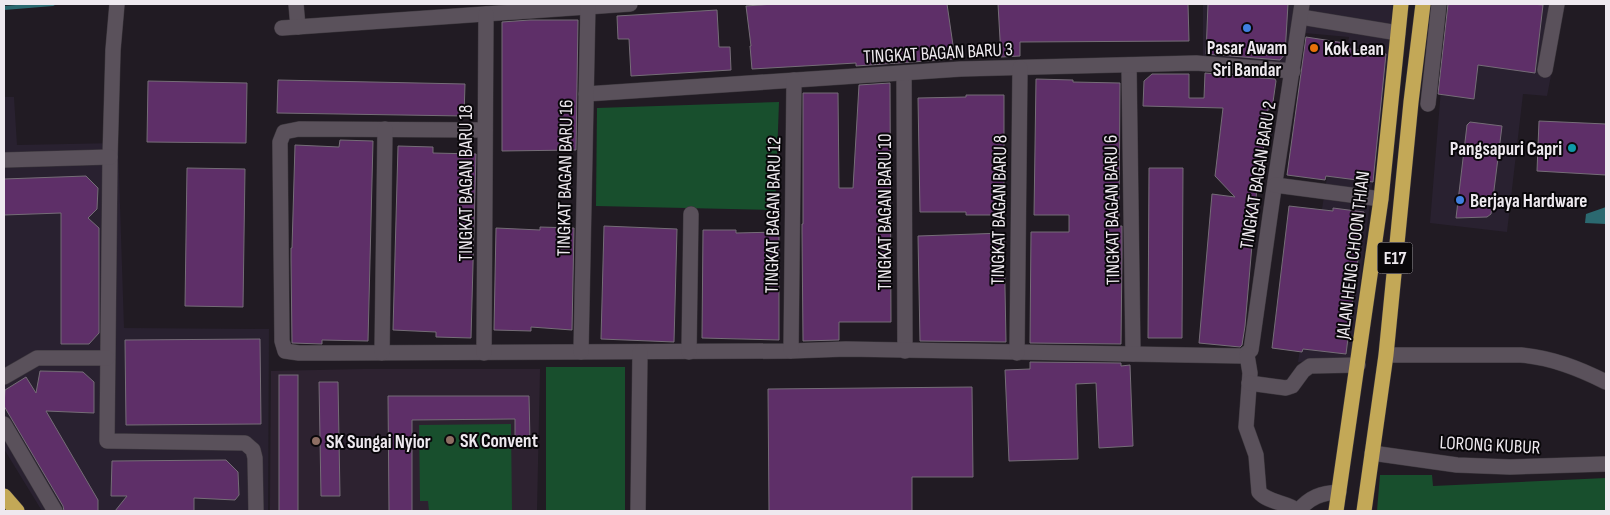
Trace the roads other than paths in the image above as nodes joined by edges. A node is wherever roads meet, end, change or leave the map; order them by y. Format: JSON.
{"nodes":[{"id":1,"x":117,"y":4,"type":"edge"},
{"id":2,"x":296,"y":4,"type":"edge"},
{"id":3,"x":630,"y":4,"type":"edge"},
{"id":4,"x":1401,"y":4,"type":"edge"},
{"id":5,"x":1423,"y":4,"type":"edge"},
{"id":6,"x":1439,"y":4,"type":"edge"},
{"id":7,"x":1557,"y":4,"type":"edge"},
{"id":8,"x":588,"y":5,"type":"edge"},
{"id":9,"x":1302,"y":10,"type":"edge"},
{"id":10,"x":486,"y":14,"type":"junction"},
{"id":11,"x":298,"y":27,"type":"junction"},
{"id":12,"x":282,"y":28,"type":"dead end"},
{"id":13,"x":1398,"y":32,"type":"junction"},
{"id":14,"x":1129,"y":65,"type":"junction"},
{"id":15,"x":1020,"y":68,"type":"junction"},
{"id":16,"x":1544,"y":70,"type":"dead end"},
{"id":17,"x":1293,"y":71,"type":"junction"},
{"id":18,"x":904,"y":73,"type":"junction"},
{"id":19,"x":794,"y":80,"type":"junction"},
{"id":20,"x":586,"y":94,"type":"junction"},
{"id":21,"x":1428,"y":104,"type":"dead end"},
{"id":22,"x":385,"y":129,"type":"junction"},
{"id":23,"x":485,"y":130,"type":"junction"},
{"id":24,"x":110,"y":157,"type":"junction"},
{"id":25,"x":4,"y":160,"type":"edge"},
{"id":26,"x":1275,"y":185,"type":"junction"},
{"id":27,"x":1380,"y":199,"type":"junction"},
{"id":28,"x":691,"y":214,"type":"dead end"},
{"id":29,"x":791,"y":351,"type":"junction"},
{"id":30,"x":905,"y":351,"type":"junction"},
{"id":31,"x":581,"y":352,"type":"junction"},
{"id":32,"x":640,"y":352,"type":"junction"},
{"id":33,"x":689,"y":352,"type":"junction"},
{"id":34,"x":382,"y":353,"type":"junction"},
{"id":35,"x":484,"y":353,"type":"junction"},
{"id":36,"x":1016,"y":353,"type":"junction"},
{"id":37,"x":1133,"y":354,"type":"junction"},
{"id":38,"x":1248,"y":354,"type":"junction"},
{"id":39,"x":1386,"y":355,"type":"junction"},
{"id":40,"x":108,"y":358,"type":"junction"},
{"id":41,"x":1358,"y":365,"type":"junction"},
{"id":42,"x":4,"y":377,"type":"edge"},
{"id":43,"x":1606,"y":382,"type":"edge"},
{"id":44,"x":1249,"y":383,"type":"junction"},
{"id":45,"x":4,"y":424,"type":"edge"},
{"id":46,"x":1372,"y":454,"type":"junction"},
{"id":47,"x":1606,"y":464,"type":"edge"},
{"id":48,"x":1339,"y":492,"type":"junction"},
{"id":49,"x":4,"y":496,"type":"edge"},
{"id":50,"x":4,"y":501,"type":"edge"},
{"id":51,"x":10,"y":511,"type":"edge"},
{"id":52,"x":17,"y":511,"type":"edge"},
{"id":53,"x":55,"y":511,"type":"edge"},
{"id":54,"x":256,"y":511,"type":"edge"},
{"id":55,"x":638,"y":511,"type":"edge"},
{"id":56,"x":1298,"y":511,"type":"edge"},
{"id":57,"x":1336,"y":511,"type":"edge"},
{"id":58,"x":1364,"y":511,"type":"edge"}],
"edges":[{"from":1,"to":24,"type":"street"},
{"from":2,"to":11,"type":"street"},
{"from":3,"to":8,"type":"street"},
{"from":4,"to":13,"type":"highway","name":"JALAN HENG CHOON THIAN","number":"E17"},
{"from":5,"to":39,"type":"highway","number":"E17"},
{"from":6,"to":21,"type":"street"},
{"from":7,"to":16,"type":"street"},
{"from":8,"to":10,"type":"street"},
{"from":8,"to":20,"type":"street","name":"TINGKAT BAGAN BARU 16"},
{"from":9,"to":13,"type":"street"},
{"from":9,"to":17,"type":"street","name":"TINGKAT BAGAN BARU 2"},
{"from":10,"to":11,"type":"street"},
{"from":10,"to":23,"type":"street","name":"TINGKAT BAGAN BARU 18"},
{"from":11,"to":12,"type":"street"},
{"from":13,"to":27,"type":"highway","name":"JALAN HENG CHOON THIAN","number":"E17"},
{"from":14,"to":15,"type":"street","name":"TINGKAT BAGAN BARU 3"},
{"from":14,"to":17,"type":"street","name":"TINGKAT BAGAN BARU 3"},
{"from":14,"to":37,"type":"street","name":"TINGKAT BAGAN BARU 6"},
{"from":15,"to":18,"type":"street","name":"TINGKAT BAGAN BARU 3"},
{"from":15,"to":36,"type":"street","name":"TINGKAT BAGAN BARU 8"},
{"from":17,"to":26,"type":"street","name":"TINGKAT BAGAN BARU 2"},
{"from":18,"to":19,"type":"street","name":"TINGKAT BAGAN BARU 3"},
{"from":18,"to":30,"type":"street","name":"TINGKAT BAGAN BARU 10"},
{"from":19,"to":20,"type":"street","name":"TINGKAT BAGAN BARU 3"},
{"from":19,"to":29,"type":"street","name":"TINGKAT BAGAN BARU 12"},
{"from":20,"to":31,"type":"street","name":"TINGKAT BAGAN BARU 16"},
{"from":22,"to":23,"type":"street"},
{"from":22,"to":34,"type":"street"},
{"from":22,"to":34,"type":"street"},
{"from":23,"to":35,"type":"street","name":"TINGKAT BAGAN BARU 18"},
{"from":24,"to":25,"type":"street"},
{"from":24,"to":40,"type":"street"},
{"from":26,"to":27,"type":"street"},
{"from":26,"to":38,"type":"street","name":"TINGKAT BAGAN BARU 2"},
{"from":27,"to":41,"type":"highway","name":"JALAN HENG CHOON THIAN","number":"E17"},
{"from":28,"to":33,"type":"street"},
{"from":29,"to":30,"type":"street"},
{"from":29,"to":33,"type":"street"},
{"from":30,"to":36,"type":"street"},
{"from":31,"to":32,"type":"street"},
{"from":31,"to":35,"type":"street"},
{"from":32,"to":33,"type":"street"},
{"from":32,"to":55,"type":"street"},
{"from":34,"to":35,"type":"street"},
{"from":36,"to":37,"type":"street"},
{"from":37,"to":38,"type":"street"},
{"from":38,"to":44,"type":"street","name":"TINGKAT BAGAN BARU 2"},
{"from":39,"to":43,"type":"street"},
{"from":39,"to":46,"type":"highway","number":"E17"},
{"from":40,"to":42,"type":"street"},
{"from":40,"to":54,"type":"street"},
{"from":41,"to":44,"type":"street"},
{"from":41,"to":48,"type":"highway","name":"JALAN HENG CHOON THIAN","number":"E17"},
{"from":44,"to":56,"type":"street","name":"TINGKAT BAGAN BARU 2"},
{"from":45,"to":53,"type":"street"},
{"from":46,"to":47,"type":"street","name":"LORONG KUBUR"},
{"from":46,"to":58,"type":"highway","number":"E17"},
{"from":48,"to":56,"type":"street"},
{"from":48,"to":57,"type":"highway","name":"JALAN HENG CHOON THIAN","number":"E17"},
{"from":49,"to":52,"type":"highway"},
{"from":50,"to":51,"type":"highway"}]}
